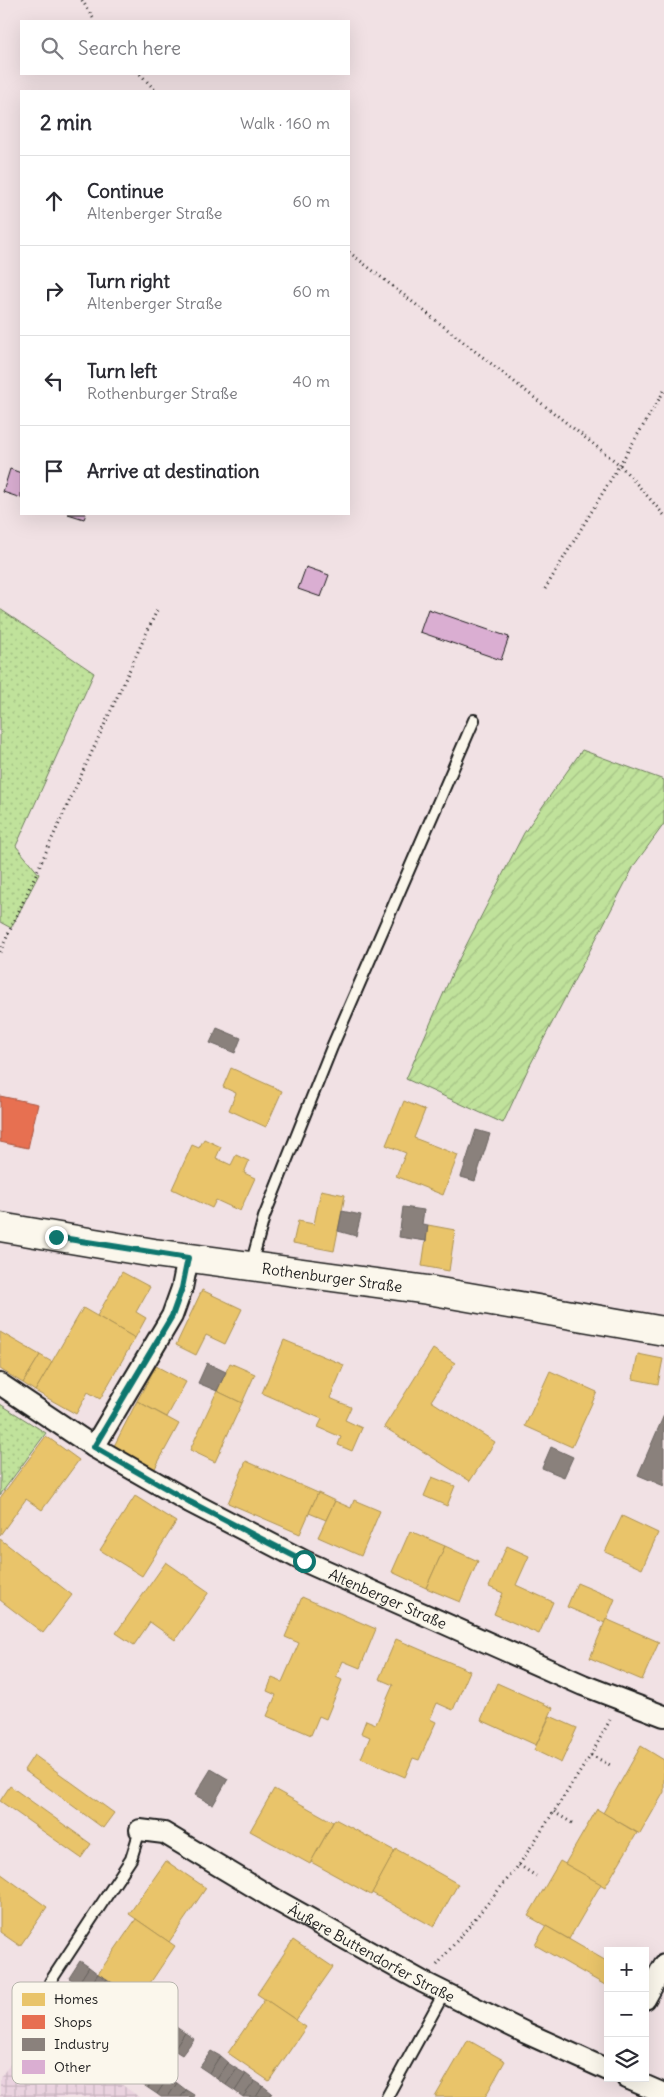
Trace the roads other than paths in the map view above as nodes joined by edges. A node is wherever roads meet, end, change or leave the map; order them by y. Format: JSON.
{"nodes":[{"id":1,"x":474,"y":720,"type":"dead end"},
{"id":2,"x":0,"y":1227,"type":"edge"},
{"id":3,"x":188,"y":1258,"type":"junction"},
{"id":4,"x":250,"y":1266,"type":"junction"},
{"id":5,"x":664,"y":1332,"type":"edge"},
{"id":6,"x":0,"y":1384,"type":"edge"},
{"id":7,"x":94,"y":1447,"type":"junction"},
{"id":8,"x":664,"y":1716,"type":"edge"},
{"id":9,"x":140,"y":1830,"type":"joint"},
{"id":10,"x":664,"y":1965,"type":"edge"},
{"id":11,"x":50,"y":1982,"type":"dead end"},
{"id":12,"x":649,"y":1992,"type":"edge"},
{"id":13,"x":444,"y":1993,"type":"junction"},
{"id":14,"x":604,"y":2068,"type":"edge"},
{"id":15,"x":636,"y":2082,"type":"edge"},
{"id":16,"x":664,"y":2094,"type":"edge"},
{"id":17,"x":387,"y":2097,"type":"edge"}],
"edges":[{"from":1,"to":4,"type":"lane"},
{"from":2,"to":3,"type":"main road","name":"Rothenburger Straße"},
{"from":3,"to":4,"type":"main road","name":"Rothenburger Straße"},
{"from":3,"to":7,"type":"street"},
{"from":4,"to":5,"type":"main road","name":"Rothenburger Straße"},
{"from":6,"to":7,"type":"street","name":"Altenberger Straße"},
{"from":7,"to":8,"type":"street","name":"Altenberger Straße"},
{"from":9,"to":11,"type":"lane"},
{"from":9,"to":13,"type":"street","name":"Äußere Buttendorfer Straße"},
{"from":10,"to":12,"type":"street"},
{"from":13,"to":14,"type":"street","name":"Äußere Buttendorfer Straße"},
{"from":13,"to":17,"type":"lane"},
{"from":15,"to":16,"type":"street"}]}
